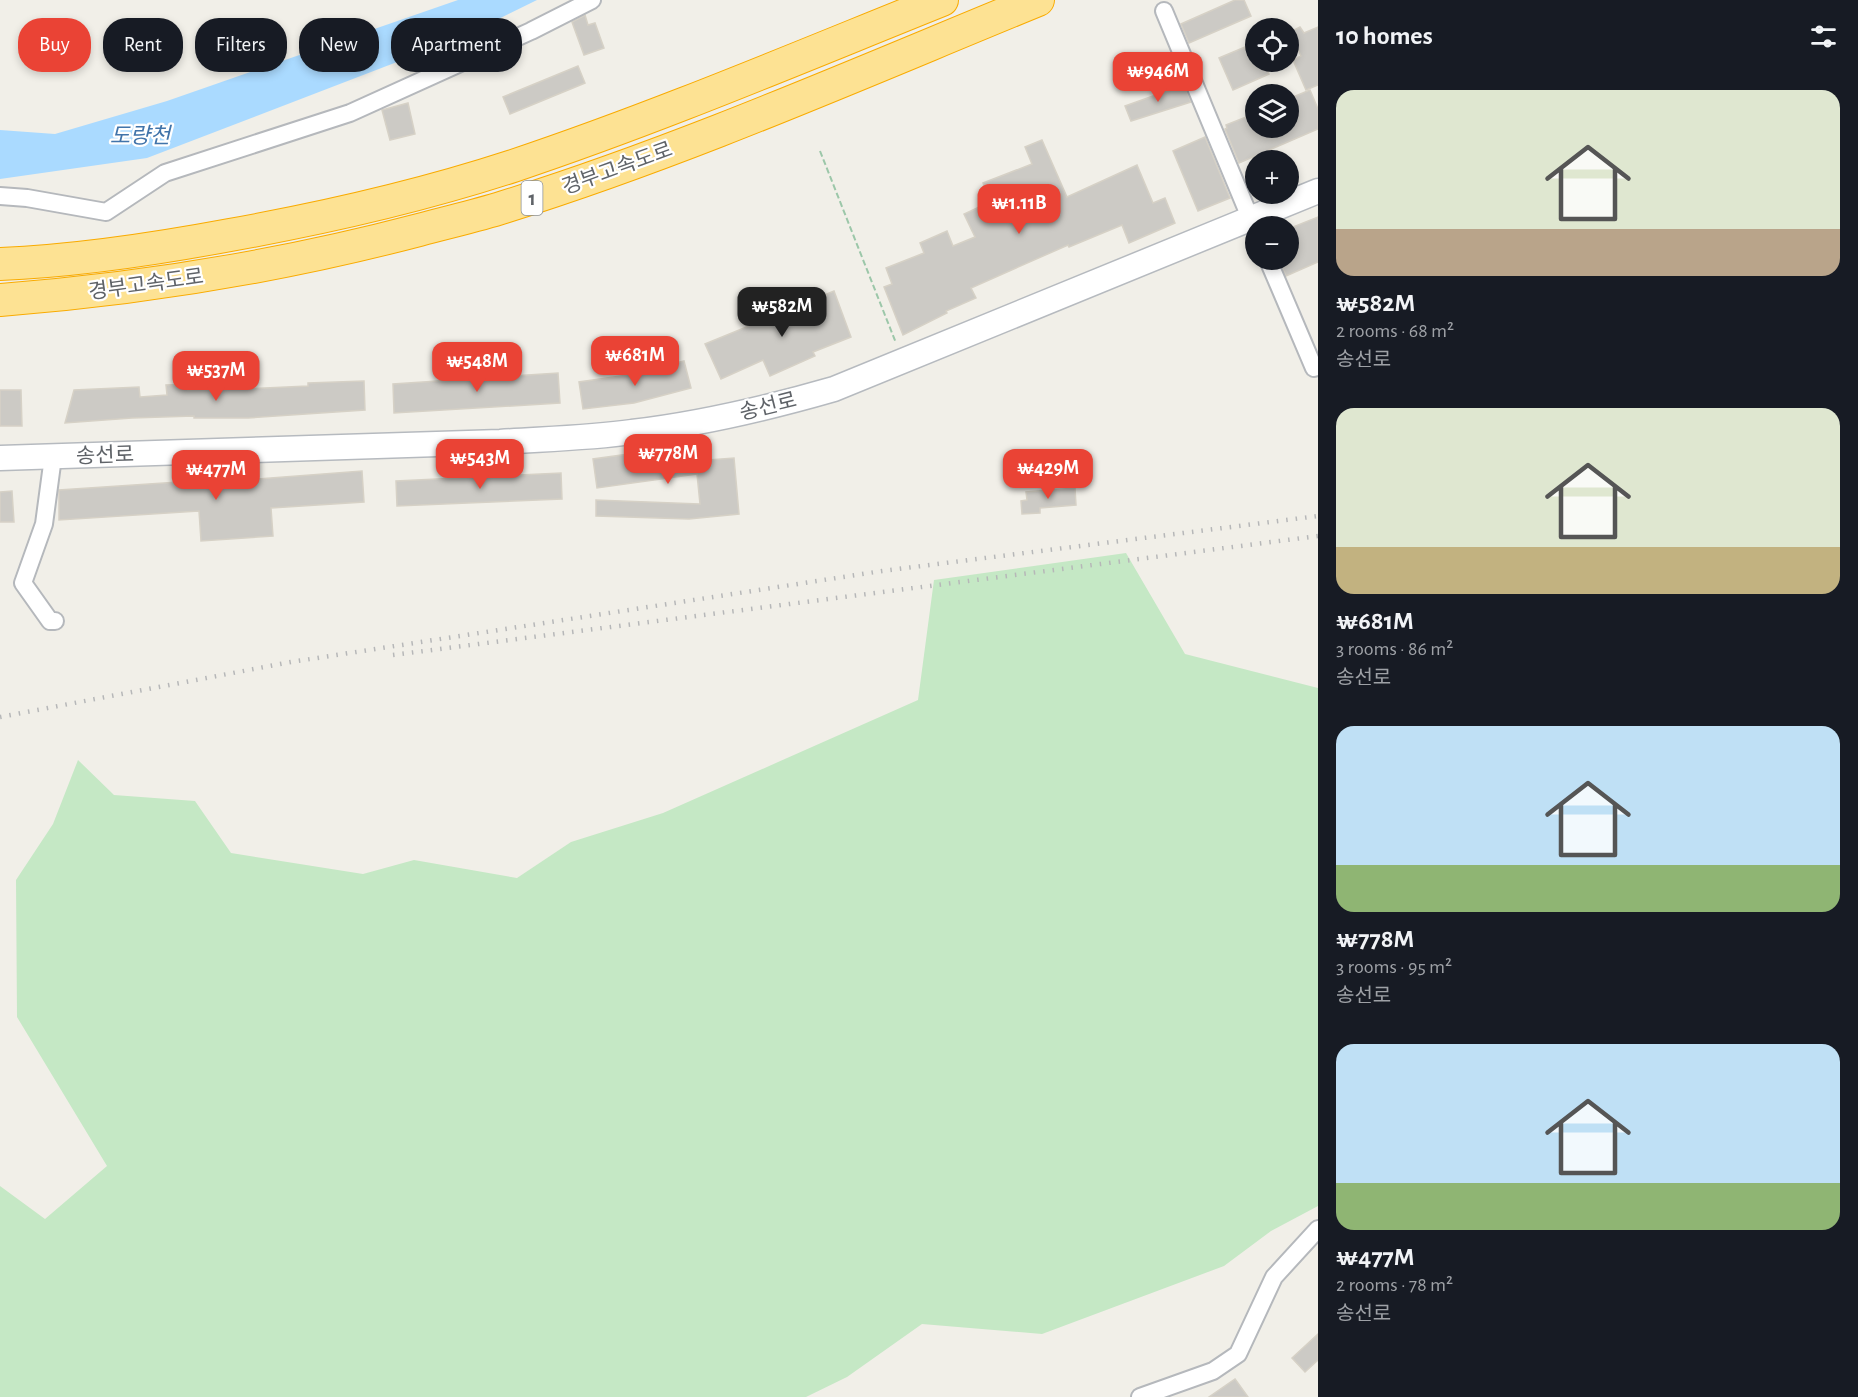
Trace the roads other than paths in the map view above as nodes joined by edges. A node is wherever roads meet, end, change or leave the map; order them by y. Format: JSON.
{"nodes":[{"id":1,"x":591,"y":0,"type":"edge"},
{"id":2,"x":942,"y":0,"type":"edge"},
{"id":3,"x":1038,"y":0,"type":"edge"},
{"id":4,"x":1164,"y":11,"type":"dead end"},
{"id":5,"x":1318,"y":190,"type":"edge"},
{"id":6,"x":0,"y":196,"type":"edge"},
{"id":7,"x":1249,"y":216,"type":"edge"},
{"id":8,"x":1270,"y":216,"type":"edge"},
{"id":9,"x":1245,"y":228,"type":"edge"},
{"id":10,"x":0,"y":264,"type":"edge"},
{"id":11,"x":1272,"y":270,"type":"edge"},
{"id":12,"x":0,"y":300,"type":"edge"},
{"id":13,"x":1314,"y":368,"type":"dead end"},
{"id":14,"x":52,"y":457,"type":"junction"},
{"id":15,"x":0,"y":458,"type":"edge"},
{"id":16,"x":55,"y":621,"type":"dead end"},
{"id":17,"x":1318,"y":1229,"type":"edge"},
{"id":18,"x":1140,"y":1397,"type":"edge"}],
"edges":[{"from":1,"to":6,"type":"street"},
{"from":2,"to":10,"type":"highway","name":"경부고속도로","number":"1"},
{"from":3,"to":12,"type":"highway","name":"경부고속도로","number":"1"},
{"from":4,"to":7,"type":"street"},
{"from":5,"to":8,"type":"main road","name":"송선로"},
{"from":9,"to":14,"type":"main road","name":"송선로"},
{"from":11,"to":13,"type":"street"},
{"from":14,"to":15,"type":"main road","name":"송선로"},
{"from":14,"to":16,"type":"street"},
{"from":17,"to":18,"type":"street"}]}
